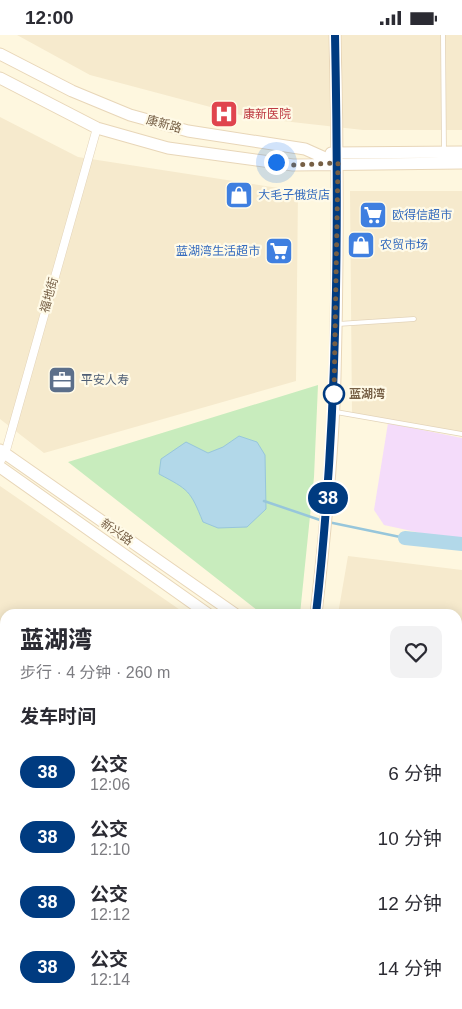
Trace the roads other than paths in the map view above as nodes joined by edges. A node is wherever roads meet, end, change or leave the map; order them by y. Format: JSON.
{"nodes":[{"id":1,"x":335,"y":35,"type":"edge"},
{"id":2,"x":443,"y":35,"type":"edge"},
{"id":3,"x":0,"y":55,"type":"edge"},
{"id":4,"x":0,"y":78,"type":"edge"},
{"id":5,"x":97,"y":128,"type":"junction"},
{"id":6,"x":444,"y":152,"type":"junction"},
{"id":7,"x":462,"y":152,"type":"edge"},
{"id":8,"x":338,"y":159,"type":"junction"},
{"id":9,"x":462,"y":163,"type":"edge"},
{"id":10,"x":414,"y":319,"type":"dead end"},
{"id":11,"x":336,"y":324,"type":"junction"},
{"id":12,"x":333,"y":411,"type":"junction"},
{"id":13,"x":462,"y":434,"type":"edge"},
{"id":14,"x":2,"y":455,"type":"edge"},
{"id":15,"x":0,"y":467,"type":"edge"},
{"id":16,"x":201,"y":609,"type":"edge"},
{"id":17,"x":228,"y":609,"type":"edge"},
{"id":18,"x":317,"y":609,"type":"edge"}],
"edges":[{"from":1,"to":8,"type":"main road"},
{"from":2,"to":6,"type":"lane"},
{"from":3,"to":8,"type":"main road","name":"康新路"},
{"from":4,"to":5,"type":"main road"},
{"from":5,"to":8,"type":"main road"},
{"from":5,"to":14,"type":"street","name":"福地街"},
{"from":6,"to":7,"type":"main road"},
{"from":6,"to":8,"type":"main road"},
{"from":8,"to":9,"type":"main road"},
{"from":8,"to":11,"type":"main road"},
{"from":10,"to":11,"type":"lane"},
{"from":11,"to":12,"type":"main road"},
{"from":12,"to":13,"type":"lane"},
{"from":12,"to":18,"type":"main road"},
{"from":14,"to":17,"type":"main road","name":"新兴路"},
{"from":15,"to":16,"type":"main road","name":"新兴路"}]}
